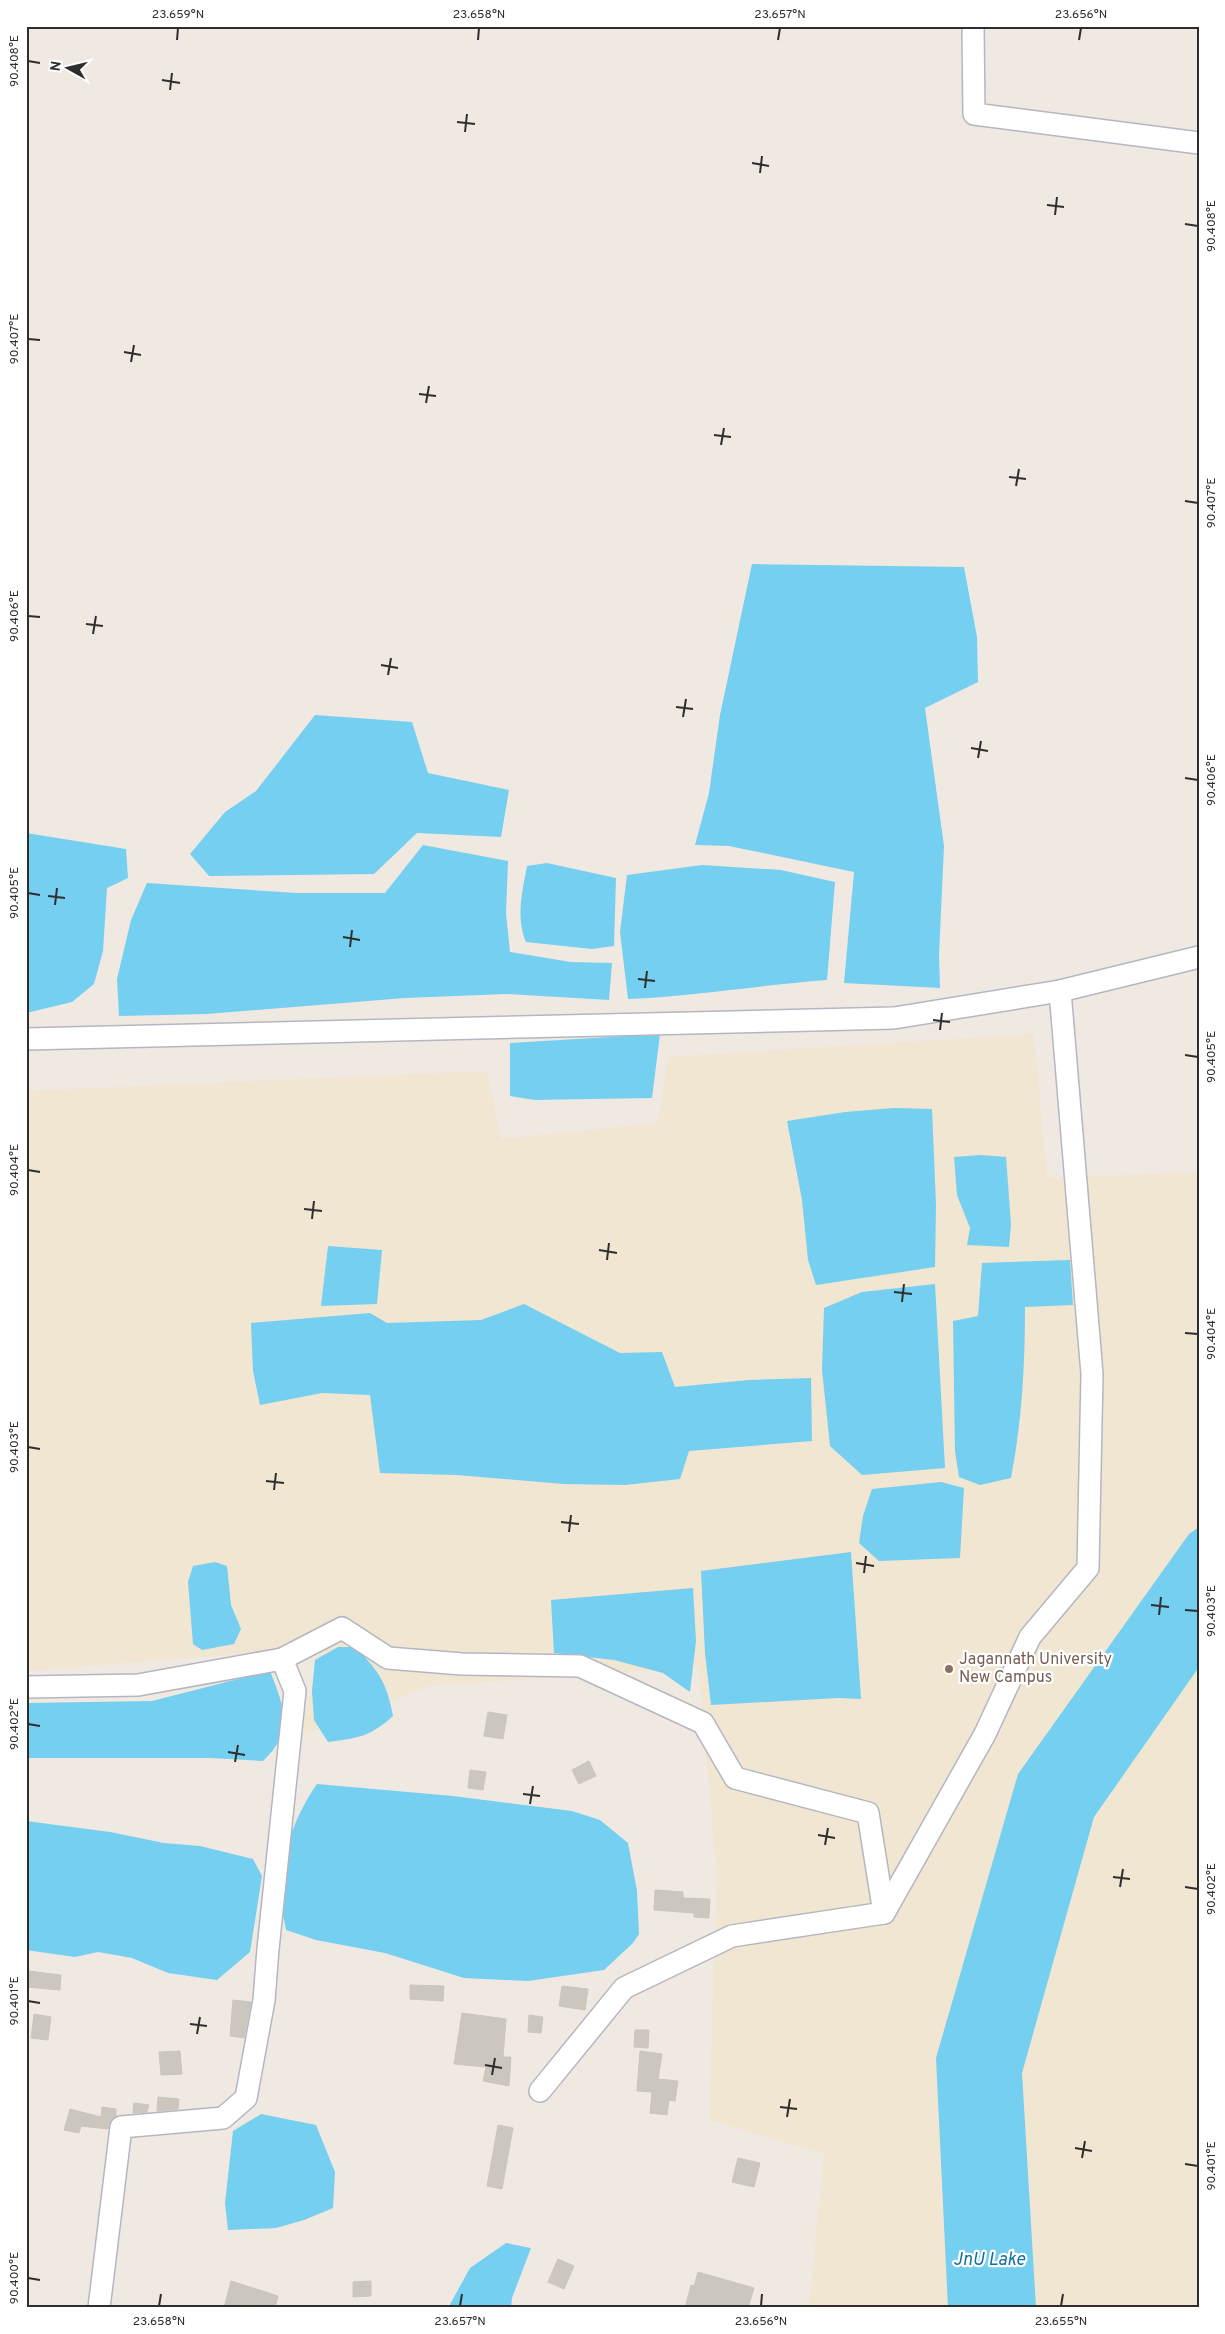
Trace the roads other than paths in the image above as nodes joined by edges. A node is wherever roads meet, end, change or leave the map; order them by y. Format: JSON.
{"nodes":[{"id":1,"x":973,"y":26,"type":"edge"},
{"id":2,"x":1199,"y":143,"type":"edge"},
{"id":3,"x":1199,"y":957,"type":"edge"},
{"id":4,"x":1060,"y":991,"type":"junction"},
{"id":5,"x":26,"y":1039,"type":"edge"},
{"id":6,"x":282,"y":1659,"type":"junction"},
{"id":7,"x":26,"y":1687,"type":"edge"},
{"id":8,"x":884,"y":1913,"type":"junction"},
{"id":9,"x":540,"y":2091,"type":"dead end"},
{"id":10,"x":99,"y":2308,"type":"edge"}],
"edges":[{"from":1,"to":2,"type":"street"},
{"from":3,"to":4,"type":"street"},
{"from":4,"to":5,"type":"street"},
{"from":4,"to":8,"type":"street"},
{"from":6,"to":7,"type":"street"},
{"from":6,"to":8,"type":"street"},
{"from":6,"to":10,"type":"street"},
{"from":8,"to":9,"type":"street"}]}
